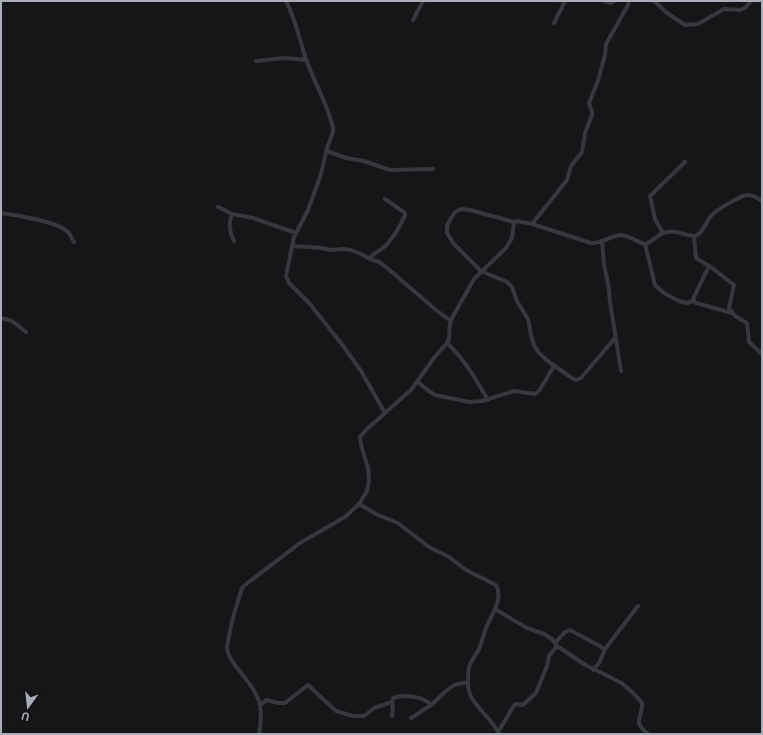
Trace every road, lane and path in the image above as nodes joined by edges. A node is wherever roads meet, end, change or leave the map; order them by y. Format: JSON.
{"nodes":[{"id":1,"x":286,"y":1,"type":"edge"},
{"id":2,"x":423,"y":1,"type":"edge"},
{"id":3,"x":564,"y":1,"type":"edge"},
{"id":4,"x":605,"y":1,"type":"edge"},
{"id":5,"x":614,"y":1,"type":"edge"},
{"id":6,"x":629,"y":1,"type":"edge"},
{"id":7,"x":654,"y":1,"type":"edge"},
{"id":8,"x":751,"y":1,"type":"edge"},
{"id":9,"x":413,"y":20,"type":"dead end"},
{"id":10,"x":554,"y":23,"type":"dead end"},
{"id":11,"x":306,"y":60,"type":"junction"},
{"id":12,"x":256,"y":61,"type":"dead end"},
{"id":13,"x":327,"y":151,"type":"junction"},
{"id":14,"x":685,"y":162,"type":"dead end"},
{"id":15,"x":433,"y":169,"type":"dead end"},
{"id":16,"x":385,"y":199,"type":"dead end"},
{"id":17,"x":762,"y":201,"type":"edge"},
{"id":18,"x":218,"y":207,"type":"dead end"},
{"id":19,"x":1,"y":213,"type":"edge"},
{"id":20,"x":232,"y":214,"type":"junction"},
{"id":21,"x":514,"y":222,"type":"junction"},
{"id":22,"x":532,"y":224,"type":"junction"},
{"id":23,"x":296,"y":233,"type":"junction"},
{"id":24,"x":663,"y":233,"type":"junction"},
{"id":25,"x":694,"y":237,"type":"junction"},
{"id":26,"x":234,"y":241,"type":"dead end"},
{"id":27,"x":602,"y":241,"type":"junction"},
{"id":28,"x":74,"y":242,"type":"dead end"},
{"id":29,"x":645,"y":244,"type":"junction"},
{"id":30,"x":292,"y":246,"type":"junction"},
{"id":31,"x":370,"y":259,"type":"junction"},
{"id":32,"x":709,"y":266,"type":"junction"},
{"id":33,"x":481,"y":270,"type":"junction"},
{"id":34,"x":694,"y":301,"type":"junction"},
{"id":35,"x":732,"y":313,"type":"junction"},
{"id":36,"x":1,"y":318,"type":"edge"},
{"id":37,"x":450,"y":321,"type":"junction"},
{"id":38,"x":26,"y":332,"type":"dead end"},
{"id":39,"x":615,"y":338,"type":"junction"},
{"id":40,"x":447,"y":343,"type":"junction"},
{"id":41,"x":762,"y":354,"type":"edge"},
{"id":42,"x":554,"y":366,"type":"junction"},
{"id":43,"x":621,"y":371,"type":"dead end"},
{"id":44,"x":418,"y":382,"type":"junction"},
{"id":45,"x":488,"y":400,"type":"junction"},
{"id":46,"x":385,"y":413,"type":"junction"},
{"id":47,"x":358,"y":504,"type":"junction"},
{"id":48,"x":638,"y":606,"type":"dead end"},
{"id":49,"x":495,"y":609,"type":"junction"},
{"id":50,"x":556,"y":645,"type":"junction"},
{"id":51,"x":604,"y":650,"type":"junction"},
{"id":52,"x":593,"y":670,"type":"junction"},
{"id":53,"x":468,"y":682,"type":"junction"},
{"id":54,"x":392,"y":702,"type":"junction"},
{"id":55,"x":261,"y":704,"type":"junction"},
{"id":56,"x":431,"y":705,"type":"junction"},
{"id":57,"x":392,"y":716,"type":"dead end"},
{"id":58,"x":411,"y":718,"type":"dead end"},
{"id":59,"x":498,"y":733,"type":"edge"},
{"id":60,"x":259,"y":734,"type":"edge"},
{"id":61,"x":648,"y":734,"type":"edge"}],
"edges":[{"from":1,"to":11,"type":"street"},
{"from":2,"to":9,"type":"street"},
{"from":3,"to":10,"type":"street"},
{"from":4,"to":5,"type":"street"},
{"from":6,"to":22,"type":"street"},
{"from":7,"to":8,"type":"street"},
{"from":11,"to":12,"type":"street"},
{"from":11,"to":13,"type":"street"},
{"from":13,"to":15,"type":"street"},
{"from":13,"to":23,"type":"street"},
{"from":14,"to":24,"type":"street"},
{"from":16,"to":31,"type":"street"},
{"from":17,"to":25,"type":"street"},
{"from":18,"to":20,"type":"street"},
{"from":19,"to":28,"type":"street"},
{"from":20,"to":23,"type":"street"},
{"from":20,"to":26,"type":"street"},
{"from":21,"to":22,"type":"street"},
{"from":21,"to":33,"type":"street"},
{"from":21,"to":33,"type":"street"},
{"from":22,"to":27,"type":"street"},
{"from":23,"to":30,"type":"street"},
{"from":24,"to":25,"type":"street"},
{"from":24,"to":29,"type":"street"},
{"from":25,"to":32,"type":"street"},
{"from":27,"to":29,"type":"street"},
{"from":27,"to":39,"type":"street"},
{"from":29,"to":34,"type":"street"},
{"from":30,"to":31,"type":"street"},
{"from":30,"to":46,"type":"street"},
{"from":31,"to":37,"type":"street"},
{"from":32,"to":34,"type":"street"},
{"from":32,"to":35,"type":"street"},
{"from":33,"to":37,"type":"street"},
{"from":33,"to":42,"type":"street"},
{"from":34,"to":35,"type":"street"},
{"from":35,"to":41,"type":"street"},
{"from":36,"to":38,"type":"street"},
{"from":37,"to":40,"type":"street"},
{"from":39,"to":42,"type":"street"},
{"from":39,"to":43,"type":"street"},
{"from":40,"to":44,"type":"street"},
{"from":40,"to":45,"type":"street"},
{"from":42,"to":45,"type":"street"},
{"from":44,"to":45,"type":"street"},
{"from":44,"to":46,"type":"street"},
{"from":46,"to":47,"type":"street"},
{"from":47,"to":49,"type":"street"},
{"from":47,"to":55,"type":"street"},
{"from":48,"to":51,"type":"street"},
{"from":49,"to":50,"type":"street"},
{"from":49,"to":53,"type":"street"},
{"from":50,"to":51,"type":"street"},
{"from":50,"to":52,"type":"street"},
{"from":50,"to":59,"type":"street"},
{"from":51,"to":52,"type":"street"},
{"from":52,"to":61,"type":"street"},
{"from":53,"to":56,"type":"street"},
{"from":53,"to":59,"type":"street"},
{"from":54,"to":55,"type":"street"},
{"from":54,"to":56,"type":"street"},
{"from":54,"to":57,"type":"street"},
{"from":55,"to":60,"type":"street"},
{"from":56,"to":58,"type":"street"}]}
